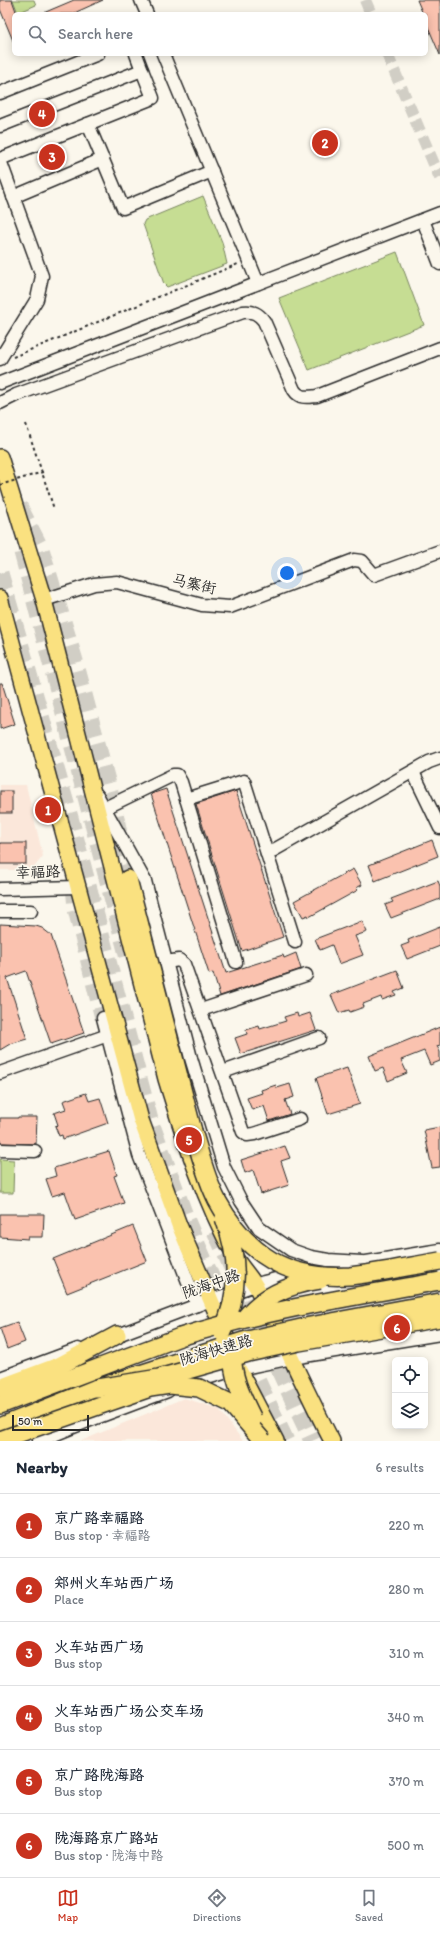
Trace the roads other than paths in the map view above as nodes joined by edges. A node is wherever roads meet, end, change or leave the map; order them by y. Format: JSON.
{"nodes":[{"id":1,"x":141,"y":0,"type":"edge"},
{"id":2,"x":146,"y":12,"type":"edge"},
{"id":3,"x":93,"y":56,"type":"edge"},
{"id":4,"x":137,"y":56,"type":"edge"},
{"id":5,"x":164,"y":56,"type":"edge"},
{"id":6,"x":142,"y":70,"type":"junction"},
{"id":7,"x":0,"y":93,"type":"edge"},
{"id":8,"x":88,"y":124,"type":"junction"},
{"id":9,"x":0,"y":126,"type":"edge"},
{"id":10,"x":103,"y":159,"type":"junction"},
{"id":11,"x":0,"y":160,"type":"edge"},
{"id":12,"x":212,"y":171,"type":"junction"},
{"id":13,"x":13,"y":197,"type":"junction"},
{"id":14,"x":440,"y":213,"type":"edge"},
{"id":15,"x":423,"y":220,"type":"junction"},
{"id":16,"x":440,"y":264,"type":"edge"},
{"id":17,"x":258,"y":283,"type":"junction"},
{"id":18,"x":440,"y":348,"type":"edge"},
{"id":19,"x":5,"y":359,"type":"edge"},
{"id":20,"x":0,"y":382,"type":"edge"},
{"id":21,"x":0,"y":403,"type":"edge"},
{"id":22,"x":0,"y":457,"type":"edge"},
{"id":23,"x":440,"y":551,"type":"edge"},
{"id":24,"x":0,"y":598,"type":"edge"},
{"id":25,"x":44,"y":600,"type":"junction"},
{"id":26,"x":440,"y":758,"type":"edge"},
{"id":27,"x":413,"y":772,"type":"junction"},
{"id":28,"x":91,"y":785,"type":"junction"},
{"id":29,"x":186,"y":799,"type":"junction"},
{"id":30,"x":105,"y":808,"type":"junction"},
{"id":31,"x":440,"y":828,"type":"edge"},
{"id":32,"x":267,"y":854,"type":"junction"},
{"id":33,"x":128,"y":879,"type":"tunnel mouth"},
{"id":34,"x":78,"y":887,"type":"junction"},
{"id":35,"x":0,"y":889,"type":"edge"},
{"id":36,"x":0,"y":911,"type":"edge"},
{"id":37,"x":31,"y":911,"type":"dead end"},
{"id":38,"x":295,"y":942,"type":"dead end"},
{"id":39,"x":166,"y":962,"type":"junction"},
{"id":40,"x":236,"y":962,"type":"dead end"},
{"id":41,"x":306,"y":975,"type":"dead end"},
{"id":42,"x":200,"y":1010,"type":"junction"},
{"id":43,"x":103,"y":1018,"type":"tunnel mouth"},
{"id":44,"x":108,"y":1035,"type":"junction"},
{"id":45,"x":318,"y":1038,"type":"dead end"},
{"id":46,"x":222,"y":1072,"type":"junction"},
{"id":47,"x":0,"y":1073,"type":"edge"},
{"id":48,"x":300,"y":1118,"type":"dead end"},
{"id":49,"x":0,"y":1150,"type":"edge"},
{"id":50,"x":35,"y":1151,"type":"dead end"},
{"id":51,"x":216,"y":1199,"type":"junction"},
{"id":52,"x":440,"y":1250,"type":"edge"},
{"id":53,"x":440,"y":1261,"type":"edge"},
{"id":54,"x":362,"y":1262,"type":"junction"},
{"id":55,"x":350,"y":1276,"type":"junction"},
{"id":56,"x":440,"y":1281,"type":"edge"},
{"id":57,"x":256,"y":1285,"type":"junction"},
{"id":58,"x":212,"y":1300,"type":"junction"},
{"id":59,"x":440,"y":1302,"type":"edge"},
{"id":60,"x":197,"y":1305,"type":"junction"},
{"id":61,"x":440,"y":1318,"type":"edge"},
{"id":62,"x":440,"y":1334,"type":"edge"},
{"id":63,"x":117,"y":1336,"type":"junction"},
{"id":64,"x":292,"y":1358,"type":"junction"},
{"id":65,"x":238,"y":1369,"type":"junction"},
{"id":66,"x":0,"y":1378,"type":"edge"},
{"id":67,"x":170,"y":1385,"type":"junction"},
{"id":68,"x":0,"y":1388,"type":"edge"},
{"id":69,"x":97,"y":1388,"type":"junction"},
{"id":70,"x":0,"y":1405,"type":"edge"},
{"id":71,"x":0,"y":1427,"type":"edge"},
{"id":72,"x":0,"y":1440,"type":"edge"},
{"id":73,"x":39,"y":1441,"type":"edge"},
{"id":74,"x":264,"y":1441,"type":"edge"},
{"id":75,"x":276,"y":1441,"type":"edge"},
{"id":76,"x":332,"y":1441,"type":"edge"}],
"edges":[{"from":1,"to":2,"type":"street"},
{"from":3,"to":7,"type":"street"},
{"from":4,"to":6,"type":"street"},
{"from":5,"to":12,"type":"street"},
{"from":6,"to":8,"type":"street"},
{"from":6,"to":9,"type":"street"},
{"from":8,"to":10,"type":"street"},
{"from":8,"to":11,"type":"street"},
{"from":10,"to":12,"type":"street"},
{"from":10,"to":13,"type":"street"},
{"from":11,"to":13,"type":"street"},
{"from":12,"to":17,"type":"street"},
{"from":13,"to":19,"type":"street"},
{"from":14,"to":15,"type":"street"},
{"from":15,"to":16,"type":"street"},
{"from":15,"to":17,"type":"street"},
{"from":17,"to":20,"type":"street"},
{"from":18,"to":21,"type":"street"},
{"from":22,"to":25,"type":"main road"},
{"from":23,"to":25,"type":"street","name":"马寨街"},
{"from":24,"to":34,"type":"main road"},
{"from":25,"to":28,"type":"main road"},
{"from":26,"to":27,"type":"street"},
{"from":27,"to":31,"type":"street"},
{"from":27,"to":32,"type":"street"},
{"from":28,"to":30,"type":"street"},
{"from":28,"to":57,"type":"main road"},
{"from":29,"to":30,"type":"street"},
{"from":29,"to":32,"type":"street"},
{"from":29,"to":40,"type":"street"},
{"from":30,"to":39,"type":"street"},
{"from":32,"to":38,"type":"street"},
{"from":33,"to":51,"type":"highway","bridge":true},
{"from":34,"to":35,"type":"street","name":"幸福路"},
{"from":34,"to":58,"type":"main road"},
{"from":36,"to":37,"type":"street"},
{"from":39,"to":42,"type":"street"},
{"from":39,"to":54,"type":"street"},
{"from":41,"to":42,"type":"street"},
{"from":42,"to":46,"type":"street"},
{"from":43,"to":44,"type":"street"},
{"from":44,"to":47,"type":"street"},
{"from":44,"to":60,"type":"street"},
{"from":45,"to":46,"type":"street"},
{"from":46,"to":48,"type":"street"},
{"from":49,"to":50,"type":"street"},
{"from":51,"to":55,"type":"highway","bridge":true},
{"from":51,"to":67,"type":"highway","bridge":true},
{"from":52,"to":54,"type":"street","name":"陇海中路"},
{"from":53,"to":55,"type":"highway","bridge":true},
{"from":54,"to":57,"type":"street","name":"陇海中路"},
{"from":55,"to":74,"type":"highway","bridge":true},
{"from":56,"to":70,"type":"highway","name":"陇海快速路","bridge":true},
{"from":57,"to":58,"type":"street","name":"陇海中路"},
{"from":57,"to":64,"type":"main road"},
{"from":58,"to":60,"type":"street","name":"陇海中路"},
{"from":58,"to":65,"type":"main road"},
{"from":59,"to":69,"type":"highway","name":"陇海快速路","bridge":true},
{"from":60,"to":63,"type":"street","name":"陇海中路"},
{"from":61,"to":69,"type":"highway","bridge":true},
{"from":62,"to":64,"type":"street"},
{"from":63,"to":66,"type":"street","name":"陇海中路"},
{"from":63,"to":68,"type":"highway"},
{"from":64,"to":65,"type":"street"},
{"from":64,"to":76,"type":"main road"},
{"from":65,"to":73,"type":"street"},
{"from":65,"to":75,"type":"main road"},
{"from":67,"to":72,"type":"highway","bridge":true},
{"from":67,"to":74,"type":"highway","bridge":true},
{"from":69,"to":71,"type":"highway","name":"陇海快速路"}]}
